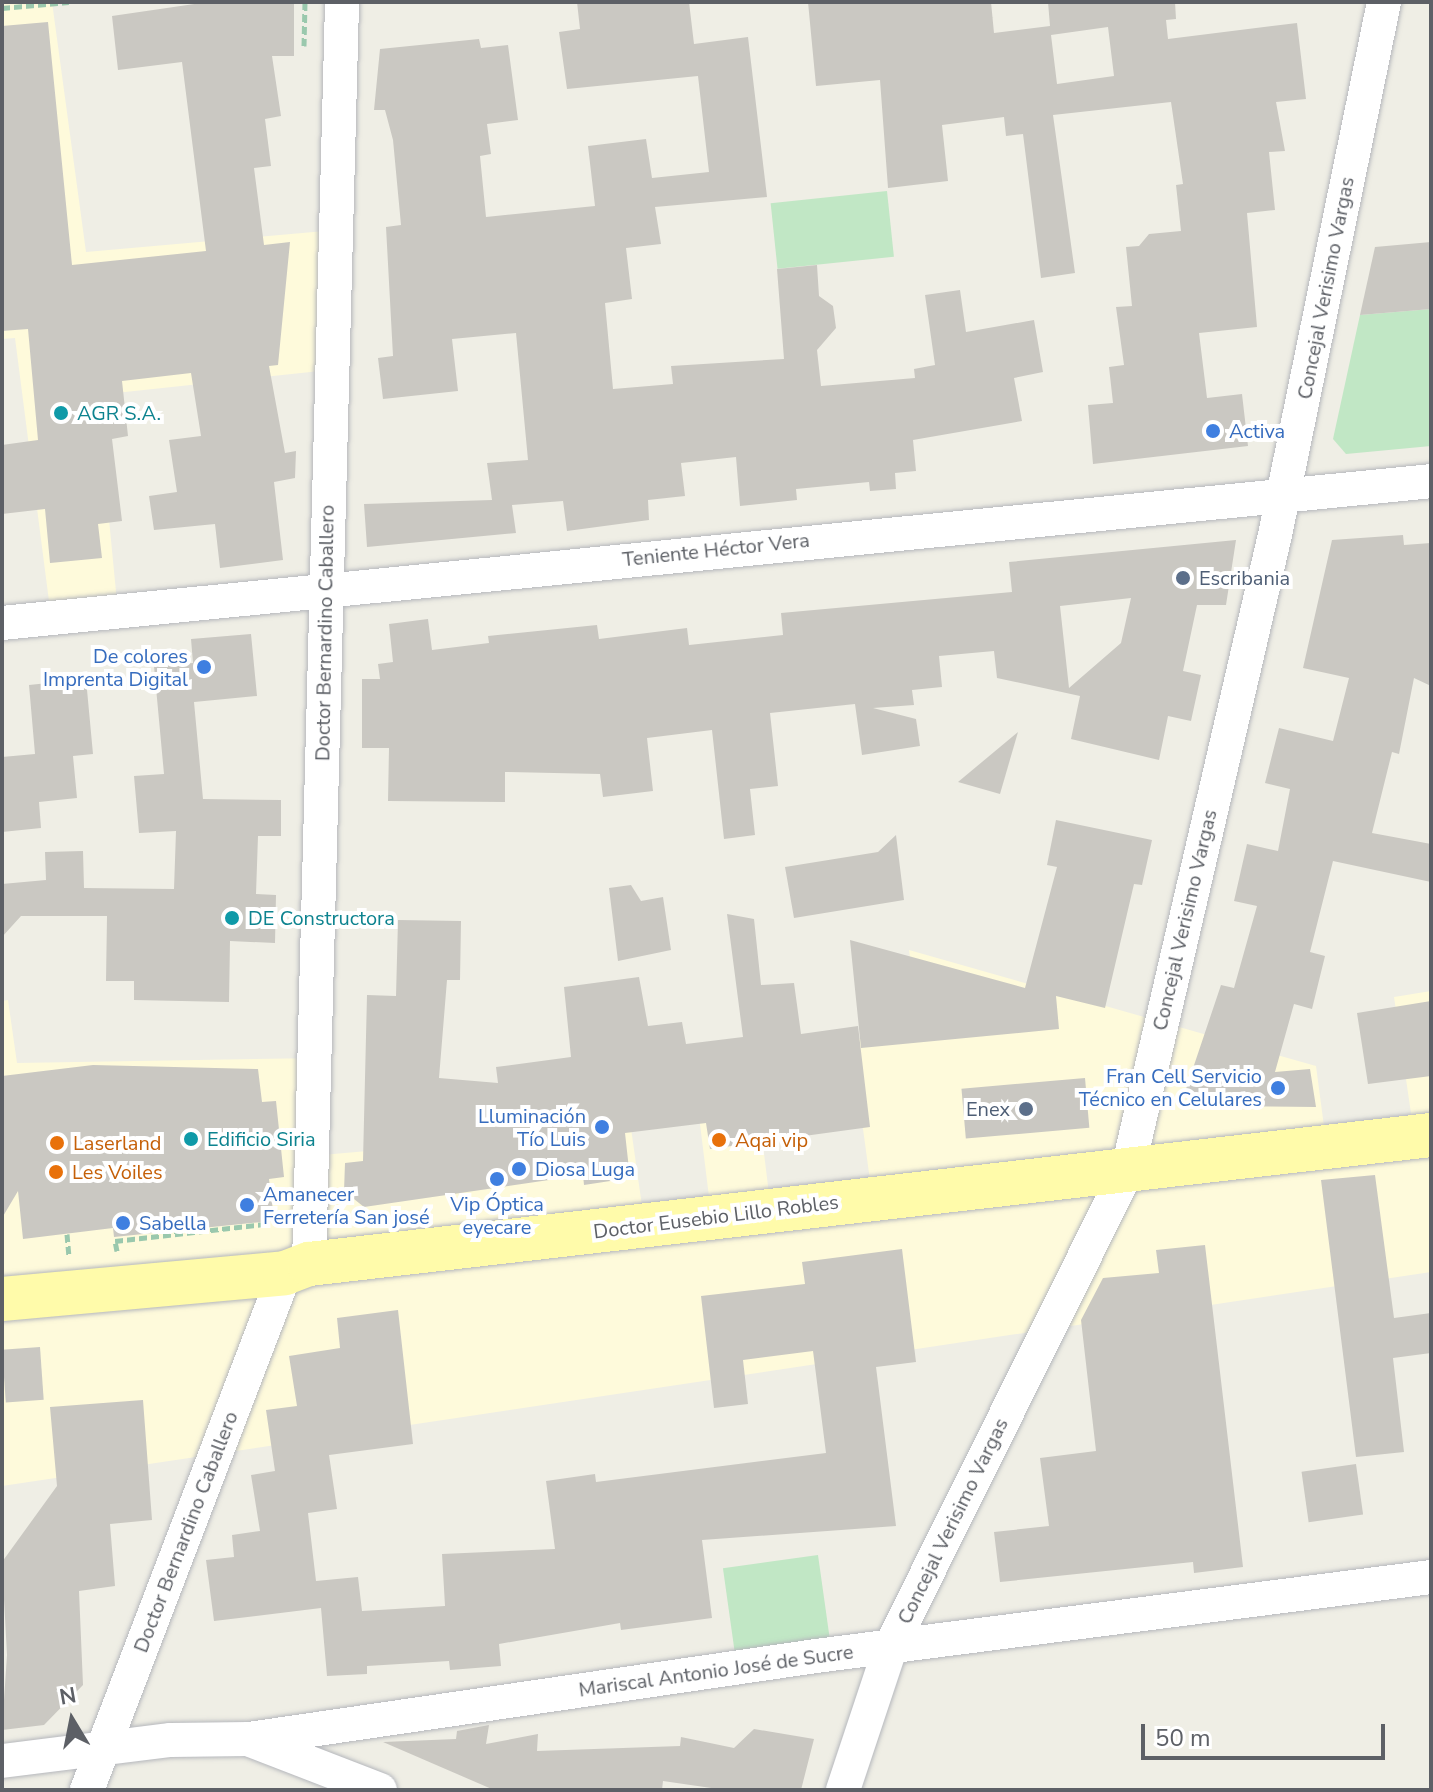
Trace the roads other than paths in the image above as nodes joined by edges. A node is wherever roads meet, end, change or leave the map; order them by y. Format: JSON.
{"nodes":[{"id":1,"x":342,"y":2,"type":"edge"},
{"id":2,"x":1384,"y":2,"type":"edge"},
{"id":3,"x":1431,"y":481,"type":"edge"},
{"id":4,"x":1284,"y":494,"type":"junction"},
{"id":5,"x":326,"y":589,"type":"junction"},
{"id":6,"x":2,"y":623,"type":"edge"},
{"id":7,"x":1431,"y":1135,"type":"edge"},
{"id":8,"x":1128,"y":1169,"type":"junction"},
{"id":9,"x":297,"y":1268,"type":"junction"},
{"id":10,"x":2,"y":1299,"type":"edge"},
{"id":11,"x":1431,"y":1577,"type":"edge"},
{"id":12,"x":891,"y":1646,"type":"junction"},
{"id":13,"x":249,"y":1739,"type":"junction"},
{"id":14,"x":101,"y":1754,"type":"junction"},
{"id":15,"x":2,"y":1761,"type":"edge"},
{"id":16,"x":87,"y":1790,"type":"edge"},
{"id":17,"x":380,"y":1790,"type":"edge"},
{"id":18,"x":843,"y":1790,"type":"edge"}],
"edges":[{"from":1,"to":5,"type":"street","name":"Doctor Bernardino Caballero"},
{"from":2,"to":4,"type":"street","name":"Concejal Verisimo Vargas"},
{"from":3,"to":4,"type":"street","name":"Teniente Héctor Vera"},
{"from":4,"to":5,"type":"street","name":"Teniente Héctor Vera"},
{"from":4,"to":8,"type":"street","name":"Concejal Verisimo Vargas"},
{"from":5,"to":6,"type":"street","name":"Teniente Héctor Vera"},
{"from":5,"to":9,"type":"street","name":"Doctor Bernardino Caballero"},
{"from":7,"to":8,"type":"main road","name":"Doctor Eusebio Lillo Robles"},
{"from":8,"to":9,"type":"main road","name":"Doctor Eusebio Lillo Robles"},
{"from":8,"to":12,"type":"street","name":"Concejal Verisimo Vargas"},
{"from":9,"to":10,"type":"main road","name":"Doctor Eusebio Lillo Robles"},
{"from":9,"to":14,"type":"street","name":"Doctor Bernardino Caballero"},
{"from":11,"to":12,"type":"street","name":"Mariscal Antonio José de Sucre"},
{"from":12,"to":13,"type":"street","name":"Mariscal Antonio José de Sucre"},
{"from":12,"to":18,"type":"street","name":"Concejal Verisimo Vargas"},
{"from":13,"to":14,"type":"street","name":"Mariscal Antonio José de Sucre"},
{"from":13,"to":17,"type":"street"},
{"from":14,"to":15,"type":"street","name":"Mariscal Antonio José de Sucre"},
{"from":14,"to":16,"type":"street","name":"Doctor Bernardino Caballero"}]}
